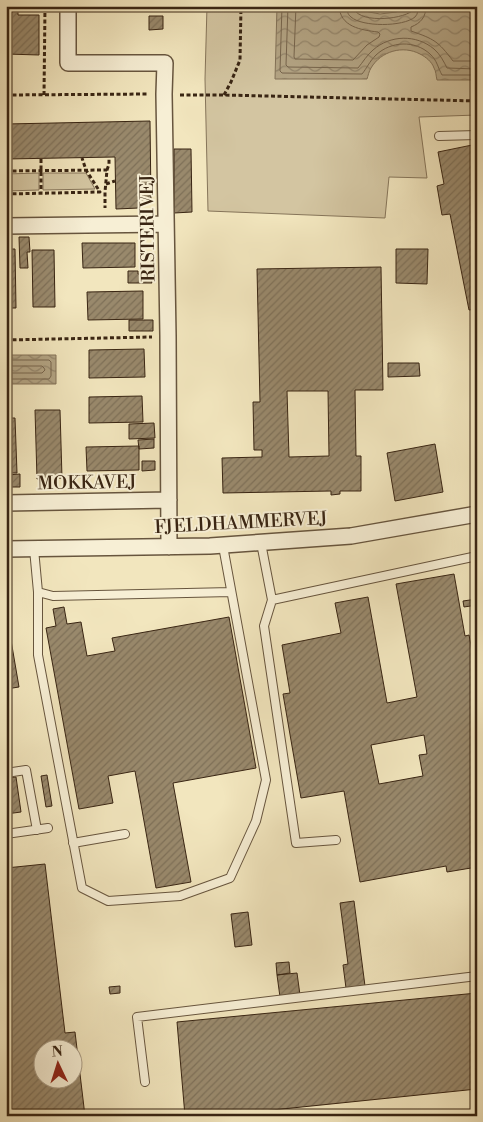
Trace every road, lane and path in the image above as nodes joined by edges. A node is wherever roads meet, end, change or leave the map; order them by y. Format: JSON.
{"nodes":[{"id":1,"x":44,"y":6,"type":"edge"},
{"id":2,"x":68,"y":6,"type":"edge"},
{"id":3,"x":241,"y":6,"type":"edge"},
{"id":4,"x":164,"y":94,"type":"junction"},
{"id":5,"x":6,"y":95,"type":"edge"},
{"id":6,"x":44,"y":95,"type":"junction"},
{"id":7,"x":224,"y":95,"type":"junction"},
{"id":8,"x":477,"y":102,"type":"edge"},
{"id":9,"x":477,"y":135,"type":"edge"},
{"id":10,"x":439,"y":136,"type":"dead end"},
{"id":11,"x":41,"y":158,"type":"dead end"},
{"id":12,"x":82,"y":158,"type":"dead end"},
{"id":13,"x":109,"y":158,"type":"dead end"},
{"id":14,"x":86,"y":170,"type":"junction"},
{"id":15,"x":107,"y":170,"type":"junction"},
{"id":16,"x":6,"y":171,"type":"edge"},
{"id":17,"x":40,"y":171,"type":"junction"},
{"id":18,"x":115,"y":181,"type":"dead end"},
{"id":19,"x":106,"y":184,"type":"junction"},
{"id":20,"x":100,"y":192,"type":"junction"},
{"id":21,"x":105,"y":192,"type":"junction"},
{"id":22,"x":41,"y":193,"type":"junction"},
{"id":23,"x":6,"y":194,"type":"edge"},
{"id":24,"x":105,"y":199,"type":"dead end"},
{"id":25,"x":166,"y":224,"type":"junction"},
{"id":26,"x":6,"y":226,"type":"edge"},
{"id":27,"x":168,"y":336,"type":"junction"},
{"id":28,"x":6,"y":340,"type":"edge"},
{"id":29,"x":169,"y":500,"type":"junction"},
{"id":30,"x":6,"y":503,"type":"edge"},
{"id":31,"x":476,"y":519,"type":"edge"},
{"id":32,"x":261,"y":542,"type":"junction"},
{"id":33,"x":223,"y":546,"type":"junction"},
{"id":34,"x":170,"y":547,"type":"junction"},
{"id":35,"x":6,"y":549,"type":"edge"},
{"id":36,"x":34,"y":549,"type":"junction"},
{"id":37,"x":477,"y":556,"type":"edge"},
{"id":38,"x":38,"y":592,"type":"junction"},
{"id":39,"x":231,"y":592,"type":"junction"},
{"id":40,"x":272,"y":600,"type":"junction"},
{"id":41,"x":6,"y":773,"type":"edge"},
{"id":42,"x":48,"y":828,"type":"dead end"},
{"id":43,"x":38,"y":830,"type":"junction"},
{"id":44,"x":6,"y":834,"type":"edge"},
{"id":45,"x":126,"y":834,"type":"dead end"},
{"id":46,"x":336,"y":840,"type":"dead end"},
{"id":47,"x":73,"y":843,"type":"junction"},
{"id":48,"x":477,"y":976,"type":"edge"},
{"id":49,"x":145,"y":1082,"type":"dead end"}],
"edges":[{"from":1,"to":6,"type":"path"},
{"from":2,"to":4,"type":"street","name":"RISTERIVEJ"},
{"from":3,"to":7,"type":"path"},
{"from":4,"to":6,"type":"path"},
{"from":4,"to":7,"type":"path"},
{"from":4,"to":25,"type":"street","name":"RISTERIVEJ"},
{"from":5,"to":6,"type":"path"},
{"from":7,"to":8,"type":"path"},
{"from":9,"to":10,"type":"lane"},
{"from":11,"to":17,"type":"path"},
{"from":12,"to":14,"type":"path"},
{"from":13,"to":15,"type":"path"},
{"from":14,"to":15,"type":"path"},
{"from":14,"to":17,"type":"path"},
{"from":14,"to":20,"type":"path"},
{"from":15,"to":19,"type":"path"},
{"from":16,"to":17,"type":"path"},
{"from":17,"to":22,"type":"path"},
{"from":18,"to":19,"type":"path"},
{"from":19,"to":21,"type":"path"},
{"from":20,"to":21,"type":"path"},
{"from":20,"to":22,"type":"path"},
{"from":21,"to":24,"type":"path"},
{"from":22,"to":23,"type":"path"},
{"from":25,"to":26,"type":"street"},
{"from":25,"to":27,"type":"street","name":"RISTERIVEJ"},
{"from":27,"to":28,"type":"path"},
{"from":27,"to":29,"type":"street","name":"RISTERIVEJ"},
{"from":29,"to":30,"type":"street","name":"MOKKAVEJ"},
{"from":29,"to":34,"type":"street","name":"RISTERIVEJ"},
{"from":31,"to":32,"type":"street","name":"FJELDHAMMERVEJ"},
{"from":32,"to":33,"type":"street","name":"FJELDHAMMERVEJ"},
{"from":32,"to":40,"type":"lane"},
{"from":33,"to":34,"type":"street","name":"FJELDHAMMERVEJ"},
{"from":33,"to":39,"type":"lane"},
{"from":34,"to":36,"type":"street","name":"FJELDHAMMERVEJ"},
{"from":35,"to":36,"type":"street","name":"FJELDHAMMERVEJ"},
{"from":36,"to":38,"type":"lane"},
{"from":37,"to":40,"type":"lane"},
{"from":38,"to":39,"type":"lane"},
{"from":38,"to":47,"type":"lane"},
{"from":39,"to":47,"type":"lane"},
{"from":40,"to":46,"type":"lane"},
{"from":41,"to":43,"type":"lane"},
{"from":42,"to":43,"type":"lane"},
{"from":43,"to":44,"type":"lane"},
{"from":45,"to":47,"type":"lane"},
{"from":48,"to":49,"type":"lane"}]}
